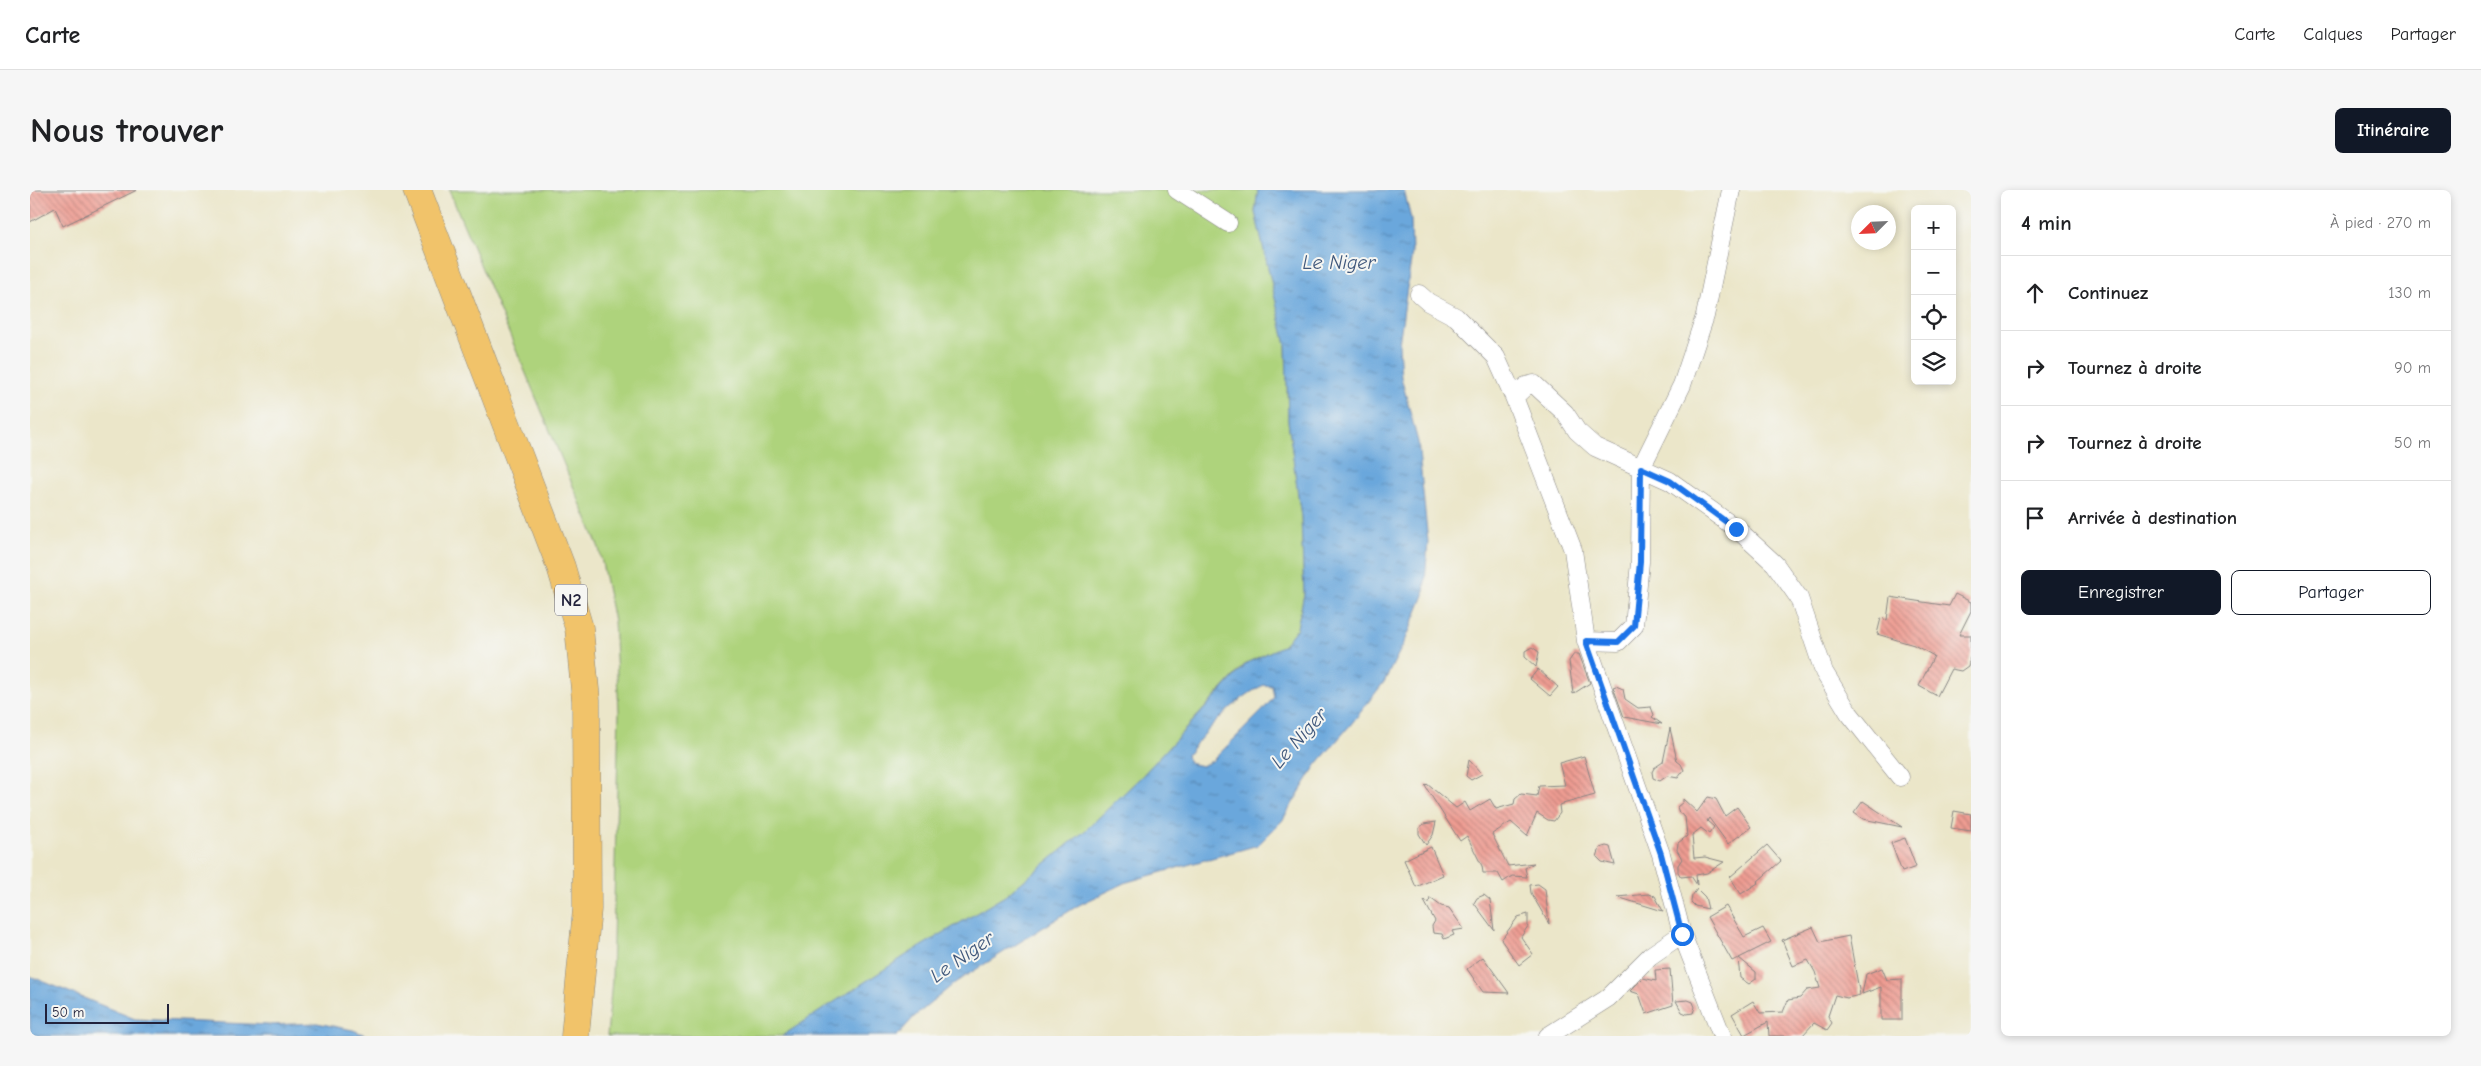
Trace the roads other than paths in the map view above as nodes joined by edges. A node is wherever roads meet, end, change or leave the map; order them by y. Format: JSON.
{"nodes":[{"id":1,"x":417,"y":190,"type":"edge"},
{"id":2,"x":1177,"y":190,"type":"edge"},
{"id":3,"x":1731,"y":190,"type":"edge"},
{"id":4,"x":1228,"y":223,"type":"dead end"},
{"id":5,"x":1419,"y":294,"type":"dead end"},
{"id":6,"x":1514,"y":397,"type":"junction"},
{"id":7,"x":1641,"y":468,"type":"junction"},
{"id":8,"x":1586,"y":641,"type":"junction"},
{"id":9,"x":1900,"y":776,"type":"dead end"},
{"id":10,"x":1682,"y":934,"type":"junction"},
{"id":11,"x":575,"y":1036,"type":"edge"},
{"id":12,"x":1548,"y":1036,"type":"edge"},
{"id":13,"x":1722,"y":1036,"type":"edge"}],
"edges":[{"from":1,"to":11,"type":"highway","number":"N2"},
{"from":2,"to":4,"type":"street"},
{"from":3,"to":7,"type":"street"},
{"from":5,"to":6,"type":"street"},
{"from":6,"to":7,"type":"street"},
{"from":6,"to":8,"type":"street"},
{"from":7,"to":8,"type":"street"},
{"from":7,"to":9,"type":"street"},
{"from":8,"to":10,"type":"street"},
{"from":10,"to":12,"type":"street"},
{"from":10,"to":13,"type":"street"}]}
